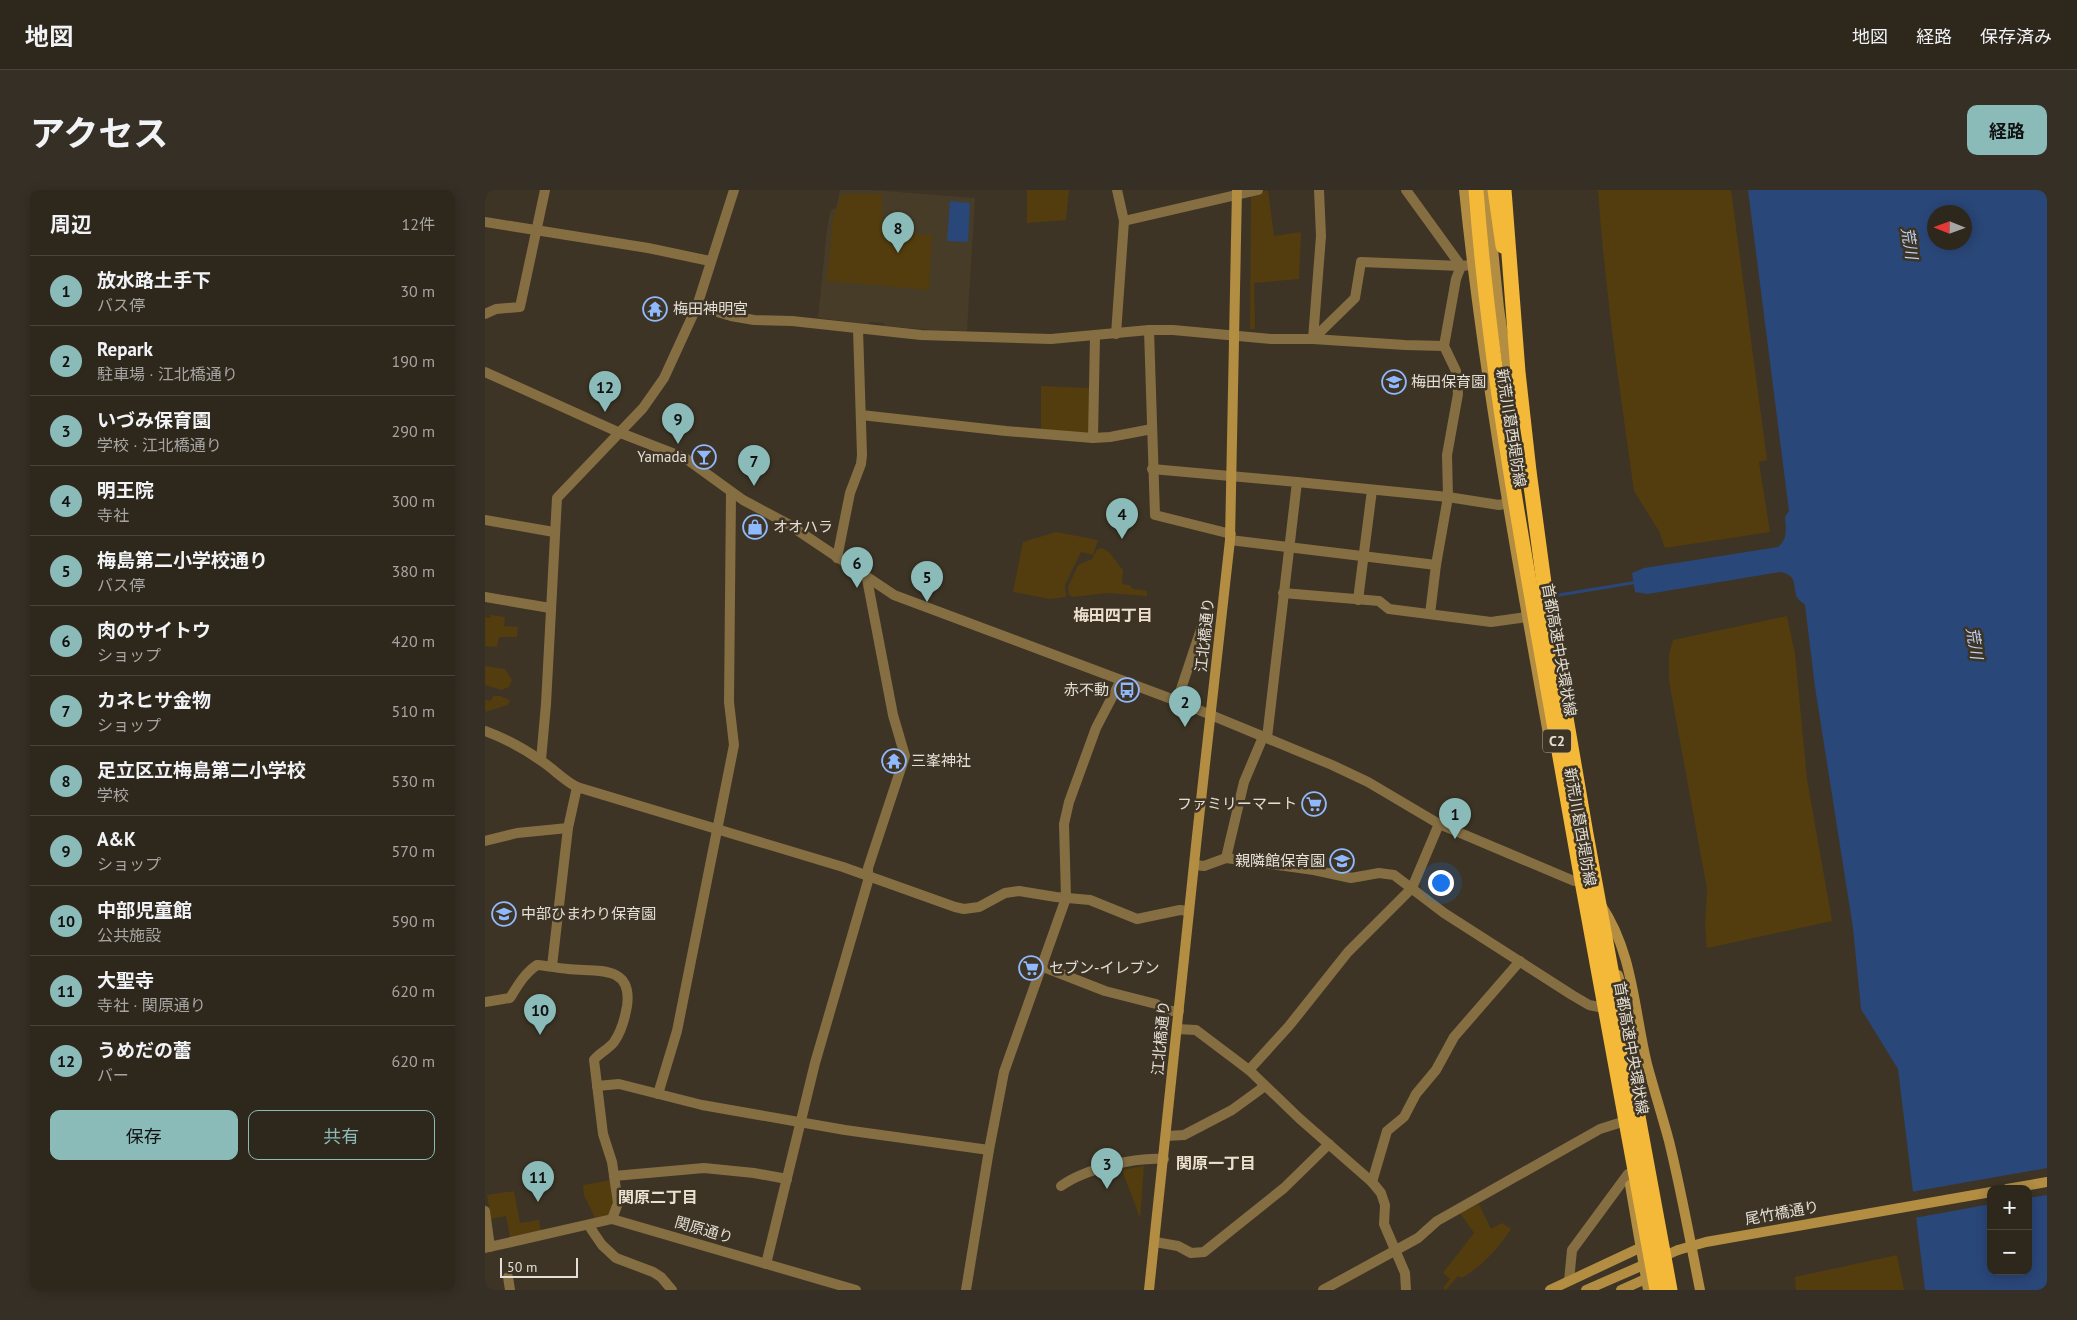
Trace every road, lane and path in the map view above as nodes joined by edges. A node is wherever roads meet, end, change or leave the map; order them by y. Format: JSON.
{"nodes":[{"id":1,"x":545,"y":190,"type":"edge"},
{"id":2,"x":1117,"y":190,"type":"edge"},
{"id":3,"x":1259,"y":190,"type":"edge"},
{"id":4,"x":1319,"y":190,"type":"edge"},
{"id":5,"x":1406,"y":190,"type":"edge"},
{"id":6,"x":1465,"y":190,"type":"edge"},
{"id":7,"x":1476,"y":190,"type":"edge"},
{"id":8,"x":1487,"y":190,"type":"edge"},
{"id":9,"x":1495,"y":190,"type":"edge"},
{"id":10,"x":1503,"y":190,"type":"edge"},
{"id":11,"x":730,"y":191,"type":"edge"},
{"id":12,"x":1237,"y":192,"type":"edge"},
{"id":13,"x":1124,"y":221,"type":"junction"},
{"id":14,"x":485,"y":222,"type":"edge"},
{"id":15,"x":537,"y":230,"type":"junction"},
{"id":16,"x":710,"y":261,"type":"junction"},
{"id":17,"x":1494,"y":262,"type":"junction"},
{"id":18,"x":1467,"y":265,"type":"junction"},
{"id":19,"x":1511,"y":296,"type":"junction"},
{"id":20,"x":697,"y":306,"type":"junction"},
{"id":21,"x":485,"y":314,"type":"edge"},
{"id":22,"x":858,"y":329,"type":"junction"},
{"id":23,"x":1149,"y":330,"type":"junction"},
{"id":24,"x":1115,"y":334,"type":"junction"},
{"id":25,"x":1236,"y":335,"type":"junction"},
{"id":26,"x":1095,"y":336,"type":"junction"},
{"id":27,"x":1313,"y":338,"type":"junction"},
{"id":28,"x":1444,"y":346,"type":"junction"},
{"id":29,"x":485,"y":372,"type":"edge"},
{"id":30,"x":861,"y":415,"type":"junction"},
{"id":31,"x":1152,"y":429,"type":"junction"},
{"id":32,"x":618,"y":432,"type":"junction"},
{"id":33,"x":1093,"y":438,"type":"junction"},
{"id":34,"x":1152,"y":469,"type":"junction"},
{"id":35,"x":1233,"y":476,"type":"junction"},
{"id":36,"x":1297,"y":482,"type":"junction"},
{"id":37,"x":1371,"y":490,"type":"junction"},
{"id":38,"x":731,"y":492,"type":"junction"},
{"id":39,"x":1448,"y":496,"type":"junction"},
{"id":40,"x":1508,"y":503,"type":"junction"},
{"id":41,"x":485,"y":520,"type":"edge"},
{"id":42,"x":554,"y":532,"type":"junction"},
{"id":43,"x":1231,"y":537,"type":"junction"},
{"id":44,"x":1289,"y":548,"type":"junction"},
{"id":45,"x":1365,"y":556,"type":"junction"},
{"id":46,"x":837,"y":558,"type":"junction"},
{"id":47,"x":1436,"y":565,"type":"junction"},
{"id":48,"x":867,"y":579,"type":"junction"},
{"id":49,"x":1283,"y":593,"type":"junction"},
{"id":50,"x":485,"y":597,"type":"edge"},
{"id":51,"x":1358,"y":600,"type":"junction"},
{"id":52,"x":550,"y":608,"type":"junction"},
{"id":53,"x":1430,"y":614,"type":"junction"},
{"id":54,"x":1527,"y":617,"type":"junction"},
{"id":55,"x":1204,"y":620,"type":"dead end"},
{"id":56,"x":1121,"y":680,"type":"junction"},
{"id":57,"x":1177,"y":701,"type":"junction"},
{"id":58,"x":1211,"y":716,"type":"junction"},
{"id":59,"x":485,"y":731,"type":"edge"},
{"id":60,"x":1265,"y":737,"type":"junction"},
{"id":61,"x":541,"y":760,"type":"junction"},
{"id":62,"x":577,"y":787,"type":"junction"},
{"id":63,"x":1439,"y":824,"type":"junction"},
{"id":64,"x":569,"y":828,"type":"junction"},
{"id":65,"x":718,"y":829,"type":"junction"},
{"id":66,"x":485,"y":841,"type":"edge"},
{"id":67,"x":1226,"y":858,"type":"junction"},
{"id":68,"x":1194,"y":865,"type":"junction"},
{"id":69,"x":868,"y":875,"type":"junction"},
{"id":70,"x":1575,"y":881,"type":"junction"},
{"id":71,"x":1412,"y":888,"type":"junction"},
{"id":72,"x":1591,"y":893,"type":"junction"},
{"id":73,"x":1065,"y":898,"type":"junction"},
{"id":74,"x":1189,"y":911,"type":"junction"},
{"id":75,"x":1520,"y":961,"type":"junction"},
{"id":76,"x":552,"y":966,"type":"junction"},
{"id":77,"x":1041,"y":966,"type":"junction"},
{"id":78,"x":485,"y":1002,"type":"edge"},
{"id":79,"x":1599,"y":1007,"type":"junction"},
{"id":80,"x":1179,"y":1011,"type":"junction"},
{"id":81,"x":1177,"y":1029,"type":"junction"},
{"id":82,"x":1249,"y":1070,"type":"junction"},
{"id":83,"x":597,"y":1086,"type":"junction"},
{"id":84,"x":1265,"y":1086,"type":"junction"},
{"id":85,"x":658,"y":1094,"type":"junction"},
{"id":86,"x":802,"y":1122,"type":"junction"},
{"id":87,"x":1619,"y":1123,"type":"junction"},
{"id":88,"x":1166,"y":1136,"type":"junction"},
{"id":89,"x":1329,"y":1144,"type":"junction"},
{"id":90,"x":989,"y":1150,"type":"junction"},
{"id":91,"x":1164,"y":1159,"type":"junction"},
{"id":92,"x":1629,"y":1174,"type":"junction"},
{"id":93,"x":614,"y":1176,"type":"junction"},
{"id":94,"x":787,"y":1179,"type":"junction"},
{"id":95,"x":1372,"y":1182,"type":"junction"},
{"id":96,"x":2047,"y":1182,"type":"edge"},
{"id":97,"x":2030,"y":1185,"type":"edge"},
{"id":98,"x":1061,"y":1186,"type":"dead end"},
{"id":99,"x":1987,"y":1193,"type":"edge"},
{"id":100,"x":485,"y":1211,"type":"edge"},
{"id":101,"x":612,"y":1219,"type":"junction"},
{"id":102,"x":589,"y":1226,"type":"junction"},
{"id":103,"x":1155,"y":1242,"type":"junction"},
{"id":104,"x":1654,"y":1242,"type":"junction"},
{"id":105,"x":1691,"y":1246,"type":"junction"},
{"id":106,"x":487,"y":1247,"type":"edge"},
{"id":107,"x":1641,"y":1248,"type":"junction"},
{"id":108,"x":1396,"y":1249,"type":"junction"},
{"id":109,"x":766,"y":1264,"type":"junction"},
{"id":110,"x":1660,"y":1273,"type":"junction"},
{"id":111,"x":508,"y":1277,"type":"dead end"},
{"id":112,"x":1646,"y":1278,"type":"junction"},
{"id":113,"x":1569,"y":1281,"type":"junction"},
{"id":114,"x":668,"y":1289,"type":"edge"},
{"id":115,"x":510,"y":1290,"type":"edge"},
{"id":116,"x":855,"y":1290,"type":"edge"},
{"id":117,"x":966,"y":1290,"type":"edge"},
{"id":118,"x":1149,"y":1290,"type":"edge"},
{"id":119,"x":1323,"y":1290,"type":"edge"},
{"id":120,"x":1406,"y":1290,"type":"edge"},
{"id":121,"x":1549,"y":1290,"type":"edge"},
{"id":122,"x":1587,"y":1290,"type":"edge"},
{"id":123,"x":1621,"y":1290,"type":"edge"},
{"id":124,"x":1648,"y":1290,"type":"edge"},
{"id":125,"x":1657,"y":1290,"type":"edge"},
{"id":126,"x":1663,"y":1290,"type":"edge"},
{"id":127,"x":1671,"y":1290,"type":"edge"},
{"id":128,"x":1700,"y":1290,"type":"edge"}],
"edges":[{"from":1,"to":15,"type":"street"},
{"from":2,"to":13,"type":"street"},
{"from":3,"to":12,"type":"street"},
{"from":4,"to":27,"type":"street"},
{"from":5,"to":18,"type":"street"},
{"from":6,"to":18,"type":"main road","name":"新荒川葛西堤防線"},
{"from":7,"to":125,"type":"highway","name":"首都高速中央環状線","number":"C2","bridge":true},
{"from":8,"to":17,"type":"main road","name":"新荒川葛西堤防線"},
{"from":9,"to":19,"type":"highway","bridge":true},
{"from":10,"to":19,"type":"highway","name":"首都高速中央環状線","number":"C2","bridge":true},
{"from":11,"to":16,"type":"street"},
{"from":12,"to":13,"type":"street"},
{"from":12,"to":25,"type":"main road","name":"江北橋通り"},
{"from":13,"to":24,"type":"street"},
{"from":14,"to":15,"type":"street"},
{"from":15,"to":16,"type":"street"},
{"from":15,"to":21,"type":"street"},
{"from":16,"to":20,"type":"street"},
{"from":17,"to":18,"type":"street"},
{"from":17,"to":72,"type":"main road","name":"新荒川葛西堤防線"},
{"from":18,"to":27,"type":"street"},
{"from":18,"to":28,"type":"street"},
{"from":18,"to":40,"type":"main road","name":"新荒川葛西堤防線"},
{"from":19,"to":127,"type":"highway","name":"首都高速中央環状線","number":"C2","bridge":true},
{"from":20,"to":22,"type":"street"},
{"from":20,"to":32,"type":"street"},
{"from":22,"to":26,"type":"street"},
{"from":22,"to":30,"type":"street"},
{"from":23,"to":24,"type":"street"},
{"from":23,"to":25,"type":"street"},
{"from":23,"to":31,"type":"street"},
{"from":24,"to":26,"type":"street"},
{"from":25,"to":27,"type":"street"},
{"from":25,"to":35,"type":"main road","name":"江北橋通り"},
{"from":26,"to":33,"type":"street"},
{"from":27,"to":28,"type":"street"},
{"from":28,"to":39,"type":"street"},
{"from":29,"to":32,"type":"street"},
{"from":30,"to":33,"type":"street"},
{"from":30,"to":46,"type":"street"},
{"from":31,"to":33,"type":"street"},
{"from":31,"to":34,"type":"street"},
{"from":32,"to":38,"type":"street"},
{"from":32,"to":42,"type":"street"},
{"from":34,"to":35,"type":"street"},
{"from":34,"to":43,"type":"street"},
{"from":35,"to":36,"type":"street"},
{"from":35,"to":43,"type":"main road","name":"江北橋通り"},
{"from":36,"to":37,"type":"street"},
{"from":36,"to":44,"type":"street"},
{"from":37,"to":39,"type":"street"},
{"from":37,"to":45,"type":"street"},
{"from":38,"to":46,"type":"street"},
{"from":38,"to":65,"type":"street"},
{"from":39,"to":40,"type":"street"},
{"from":39,"to":47,"type":"street"},
{"from":40,"to":54,"type":"main road","name":"新荒川葛西堤防線"},
{"from":41,"to":42,"type":"street"},
{"from":42,"to":52,"type":"street"},
{"from":43,"to":44,"type":"street"},
{"from":43,"to":58,"type":"main road","name":"江北橋通り"},
{"from":44,"to":45,"type":"street"},
{"from":44,"to":49,"type":"street"},
{"from":45,"to":47,"type":"street"},
{"from":45,"to":51,"type":"street"},
{"from":46,"to":48,"type":"street"},
{"from":47,"to":53,"type":"street"},
{"from":48,"to":56,"type":"street"},
{"from":48,"to":69,"type":"street"},
{"from":49,"to":51,"type":"street"},
{"from":49,"to":60,"type":"street"},
{"from":50,"to":52,"type":"street"},
{"from":51,"to":53,"type":"street"},
{"from":52,"to":61,"type":"street"},
{"from":53,"to":54,"type":"street"},
{"from":54,"to":70,"type":"main road","name":"新荒川葛西堤防線"},
{"from":55,"to":57,"type":"street"},
{"from":56,"to":57,"type":"street"},
{"from":56,"to":73,"type":"street"},
{"from":57,"to":58,"type":"street"},
{"from":58,"to":60,"type":"street"},
{"from":58,"to":68,"type":"main road","name":"江北橋通り"},
{"from":59,"to":61,"type":"street"},
{"from":60,"to":63,"type":"street"},
{"from":60,"to":67,"type":"street"},
{"from":61,"to":62,"type":"street"},
{"from":62,"to":64,"type":"street"},
{"from":62,"to":65,"type":"street"},
{"from":63,"to":70,"type":"street"},
{"from":63,"to":71,"type":"street"},
{"from":64,"to":66,"type":"street"},
{"from":64,"to":76,"type":"street"},
{"from":65,"to":69,"type":"street"},
{"from":65,"to":85,"type":"street"},
{"from":67,"to":68,"type":"street"},
{"from":67,"to":71,"type":"street"},
{"from":68,"to":74,"type":"main road","name":"江北橋通り"},
{"from":69,"to":73,"type":"street"},
{"from":69,"to":86,"type":"street"},
{"from":70,"to":72,"type":"main road"},
{"from":70,"to":79,"type":"main road","name":"新荒川葛西堤防線"},
{"from":71,"to":75,"type":"street"},
{"from":71,"to":82,"type":"street"},
{"from":72,"to":104,"type":"main road","name":"新荒川葛西堤防線"},
{"from":72,"to":105,"type":"main road"},
{"from":73,"to":74,"type":"street"},
{"from":73,"to":77,"type":"street"},
{"from":74,"to":80,"type":"main road","name":"江北橋通り"},
{"from":75,"to":79,"type":"street"},
{"from":75,"to":95,"type":"street"},
{"from":76,"to":78,"type":"street"},
{"from":76,"to":83,"type":"street"},
{"from":77,"to":80,"type":"street"},
{"from":77,"to":90,"type":"street"},
{"from":79,"to":87,"type":"main road","name":"新荒川葛西堤防線"},
{"from":80,"to":81,"type":"main road","name":"江北橋通り"},
{"from":81,"to":82,"type":"street"},
{"from":81,"to":88,"type":"main road","name":"江北橋通り"},
{"from":82,"to":84,"type":"street"},
{"from":83,"to":85,"type":"street"},
{"from":83,"to":93,"type":"street"},
{"from":84,"to":88,"type":"street"},
{"from":84,"to":89,"type":"street"},
{"from":85,"to":86,"type":"street"},
{"from":86,"to":90,"type":"street"},
{"from":86,"to":94,"type":"street"},
{"from":87,"to":92,"type":"main road","name":"新荒川葛西堤防線"},
{"from":87,"to":108,"type":"street"},
{"from":88,"to":91,"type":"main road","name":"江北橋通り"},
{"from":89,"to":95,"type":"street"},
{"from":89,"to":103,"type":"street"},
{"from":90,"to":117,"type":"street"},
{"from":91,"to":98,"type":"street"},
{"from":91,"to":103,"type":"main road","name":"江北橋通り"},
{"from":92,"to":107,"type":"main road","name":"新荒川葛西堤防線"},
{"from":92,"to":113,"type":"street"},
{"from":93,"to":94,"type":"street"},
{"from":93,"to":101,"type":"street"},
{"from":94,"to":109,"type":"street"},
{"from":95,"to":108,"type":"street"},
{"from":96,"to":97,"type":"main road"},
{"from":99,"to":105,"type":"main road","name":"尾竹橋通り"},
{"from":100,"to":106,"type":"street"},
{"from":101,"to":102,"type":"street"},
{"from":101,"to":109,"type":"street","name":"関原通り"},
{"from":102,"to":106,"type":"street"},
{"from":102,"to":114,"type":"street"},
{"from":103,"to":118,"type":"main road","name":"江北橋通り"},
{"from":104,"to":107,"type":"main road"},
{"from":104,"to":110,"type":"main road","name":"新荒川葛西堤防線"},
{"from":105,"to":122,"type":"main road","name":"尾竹橋通り","bridge":true},
{"from":105,"to":128,"type":"main road"},
{"from":107,"to":112,"type":"main road","name":"新荒川葛西堤防線"},
{"from":107,"to":113,"type":"main road"},
{"from":108,"to":119,"type":"street"},
{"from":108,"to":120,"type":"street"},
{"from":109,"to":116,"type":"street","name":"関原通り"},
{"from":110,"to":112,"type":"main road"},
{"from":110,"to":126,"type":"main road","name":"新荒川葛西堤防線"},
{"from":111,"to":115,"type":"street"},
{"from":112,"to":123,"type":"main road"},
{"from":112,"to":124,"type":"main road","name":"新荒川葛西堤防線"},
{"from":113,"to":121,"type":"main road"}]}
